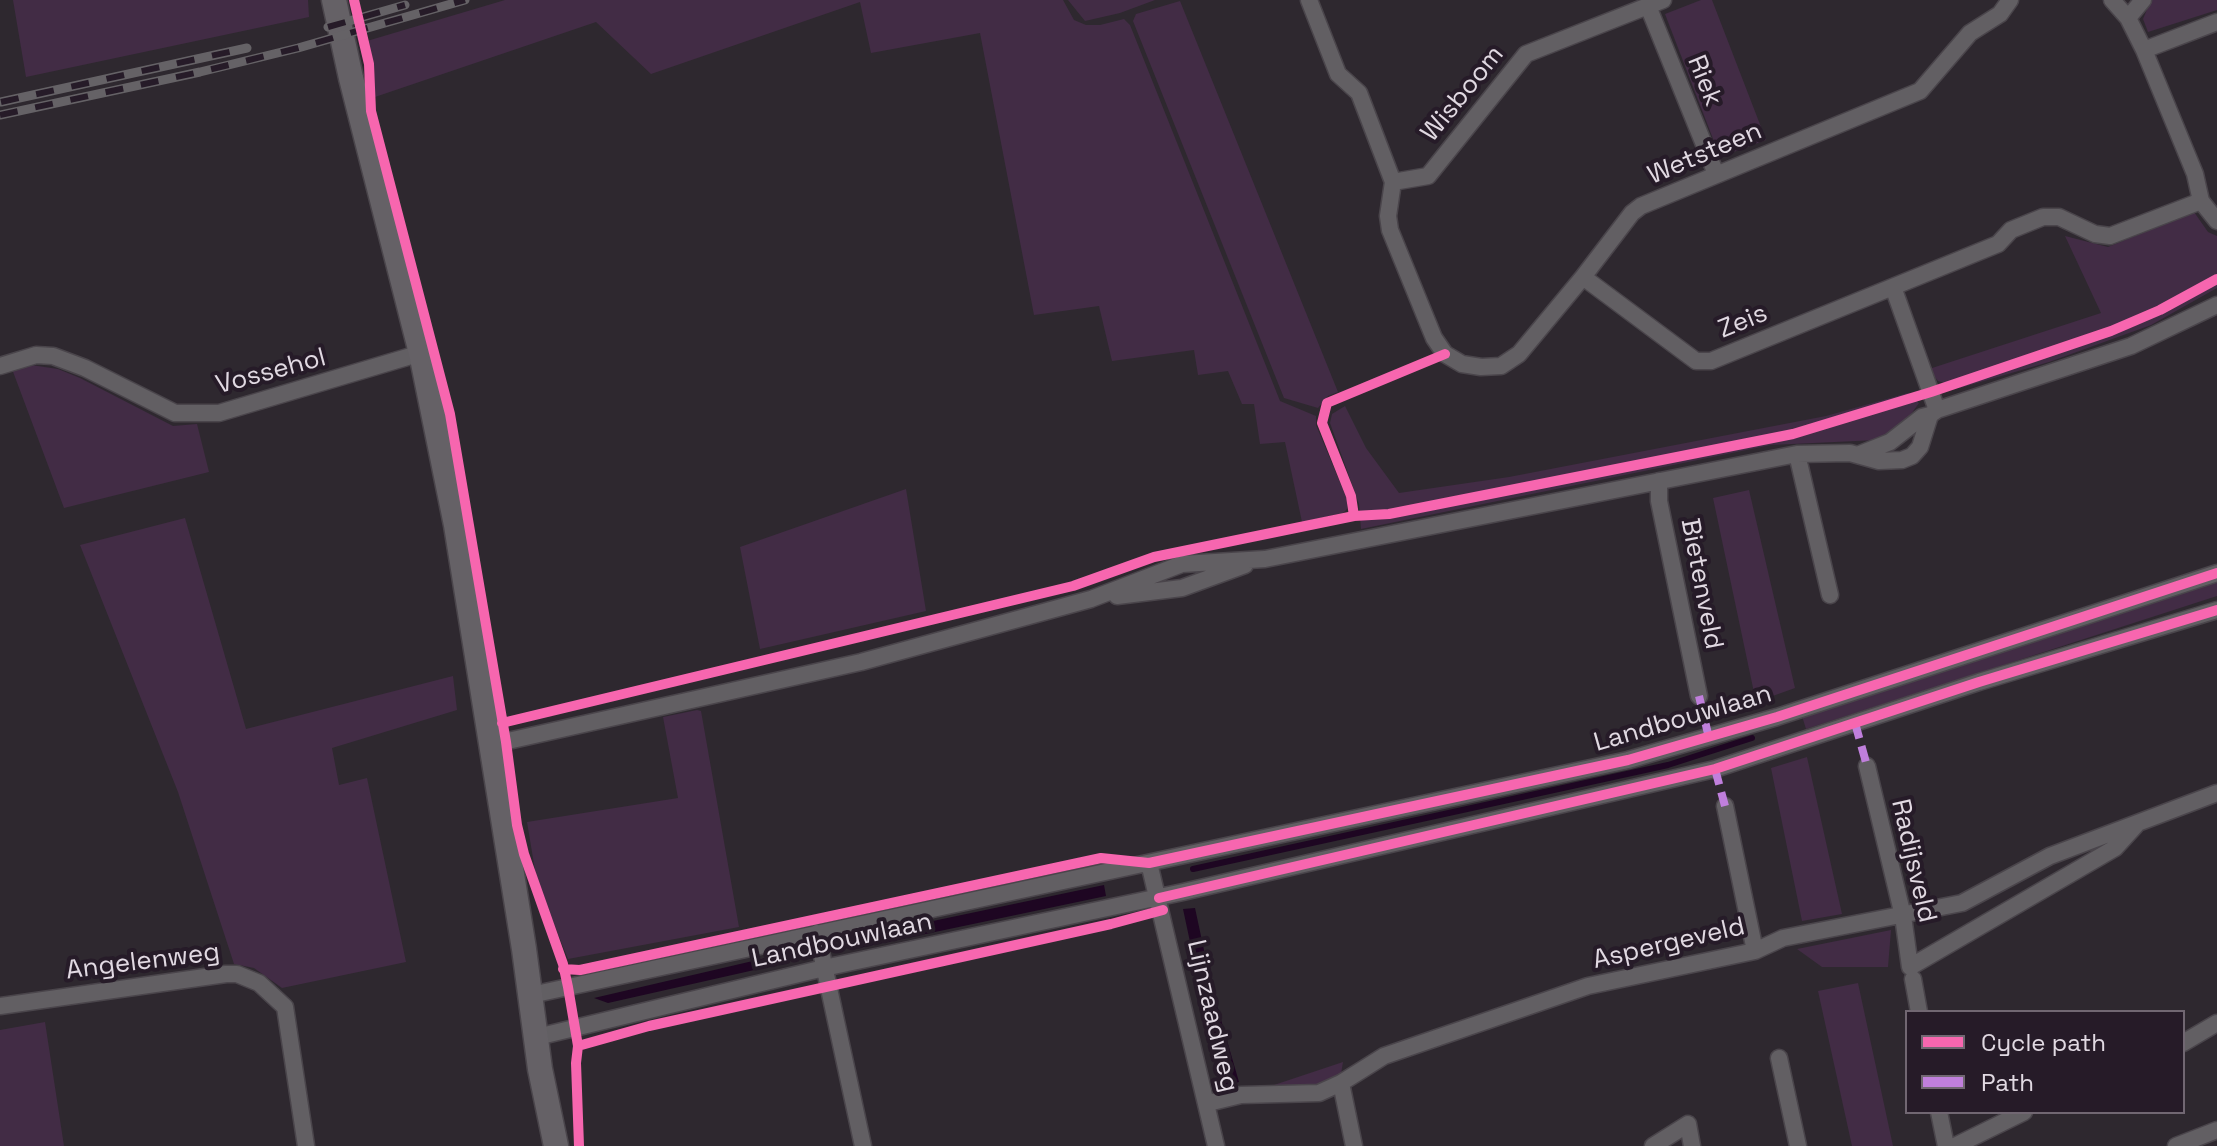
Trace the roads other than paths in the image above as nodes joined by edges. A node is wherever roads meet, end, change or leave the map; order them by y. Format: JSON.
{"nodes":[{"id":1,"x":334,"y":0,"type":"edge"},
{"id":2,"x":1309,"y":0,"type":"edge"},
{"id":3,"x":2010,"y":0,"type":"edge"},
{"id":4,"x":2112,"y":0,"type":"edge"},
{"id":5,"x":2143,"y":0,"type":"edge"},
{"id":6,"x":1656,"y":3,"type":"edge"},
{"id":7,"x":2128,"y":18,"type":"junction"},
{"id":8,"x":2217,"y":22,"type":"edge"},
{"id":9,"x":2144,"y":50,"type":"junction"},
{"id":10,"x":1716,"y":174,"type":"junction"},
{"id":11,"x":1393,"y":182,"type":"junction"},
{"id":12,"x":2201,"y":201,"type":"junction"},
{"id":13,"x":2217,"y":221,"type":"edge"},
{"id":14,"x":1583,"y":277,"type":"junction"},
{"id":15,"x":1893,"y":287,"type":"junction"},
{"id":16,"x":2217,"y":305,"type":"edge"},
{"id":17,"x":421,"y":353,"type":"junction"},
{"id":18,"x":0,"y":366,"type":"edge"},
{"id":19,"x":1934,"y":413,"type":"junction"},
{"id":20,"x":1797,"y":454,"type":"junction"},
{"id":21,"x":1860,"y":454,"type":"junction"},
{"id":22,"x":1659,"y":481,"type":"junction"},
{"id":23,"x":2217,"y":573,"type":"edge"},
{"id":24,"x":1830,"y":595,"type":"dead end"},
{"id":25,"x":2217,"y":610,"type":"edge"},
{"id":26,"x":1699,"y":696,"type":"dead end"},
{"id":27,"x":1777,"y":717,"type":"junction"},
{"id":28,"x":490,"y":745,"type":"junction"},
{"id":29,"x":1784,"y":746,"type":"junction"},
{"id":30,"x":1867,"y":766,"type":"dead end"},
{"id":31,"x":2217,"y":793,"type":"edge"},
{"id":32,"x":1725,"y":806,"type":"dead end"},
{"id":33,"x":2139,"y":822,"type":"junction"},
{"id":34,"x":1149,"y":863,"type":"junction"},
{"id":35,"x":1159,"y":898,"type":"junction"},
{"id":36,"x":1903,"y":916,"type":"junction"},
{"id":37,"x":817,"y":933,"type":"junction"},
{"id":38,"x":1755,"y":951,"type":"junction"},
{"id":39,"x":824,"y":968,"type":"junction"},
{"id":40,"x":1912,"y":973,"type":"junction"},
{"id":41,"x":536,"y":993,"type":"junction"},
{"id":42,"x":0,"y":1006,"type":"edge"},
{"id":43,"x":1919,"y":1010,"type":"edge"},
{"id":44,"x":2217,"y":1023,"type":"edge"},
{"id":45,"x":544,"y":1035,"type":"junction"},
{"id":46,"x":2185,"y":1042,"type":"edge"},
{"id":47,"x":1779,"y":1058,"type":"dead end"},
{"id":48,"x":1341,"y":1083,"type":"junction"},
{"id":49,"x":1208,"y":1103,"type":"junction"},
{"id":50,"x":1939,"y":1114,"type":"edge"},
{"id":51,"x":2020,"y":1114,"type":"edge"},
{"id":52,"x":2217,"y":1130,"type":"edge"},
{"id":53,"x":306,"y":1146,"type":"edge"},
{"id":54,"x":556,"y":1146,"type":"edge"},
{"id":55,"x":566,"y":1146,"type":"edge"},
{"id":56,"x":863,"y":1146,"type":"edge"},
{"id":57,"x":1216,"y":1146,"type":"edge"},
{"id":58,"x":1354,"y":1146,"type":"edge"},
{"id":59,"x":1653,"y":1146,"type":"edge"},
{"id":60,"x":1692,"y":1146,"type":"edge"},
{"id":61,"x":1798,"y":1146,"type":"edge"},
{"id":62,"x":1946,"y":1146,"type":"edge"},
{"id":63,"x":1955,"y":1146,"type":"edge"},
{"id":64,"x":2176,"y":1146,"type":"edge"}],
"edges":[{"from":1,"to":17,"type":"street"},
{"from":2,"to":11,"type":"street"},
{"from":3,"to":10,"type":"street","name":"Wetsteen"},
{"from":4,"to":7,"type":"street"},
{"from":5,"to":7,"type":"street"},
{"from":6,"to":10,"type":"street","name":"Riek"},
{"from":6,"to":11,"type":"street","name":"Wisboom"},
{"from":7,"to":9,"type":"street"},
{"from":8,"to":9,"type":"street"},
{"from":9,"to":12,"type":"street"},
{"from":10,"to":14,"type":"street","name":"Wetsteen"},
{"from":11,"to":14,"type":"street","name":"Wetsteen"},
{"from":12,"to":13,"type":"street"},
{"from":12,"to":15,"type":"street","name":"Zeis"},
{"from":14,"to":15,"type":"street","name":"Zeis"},
{"from":15,"to":19,"type":"street"},
{"from":16,"to":19,"type":"street"},
{"from":17,"to":18,"type":"street","name":"Vossehol"},
{"from":17,"to":28,"type":"street"},
{"from":19,"to":21,"type":"street"},
{"from":19,"to":21,"type":"street"},
{"from":20,"to":21,"type":"street"},
{"from":20,"to":22,"type":"street"},
{"from":20,"to":24,"type":"street"},
{"from":22,"to":26,"type":"street","name":"Bietenveld"},
{"from":22,"to":28,"type":"street"},
{"from":23,"to":27,"type":"street","name":"Landbouwlaan"},
{"from":25,"to":29,"type":"street","name":"Landbouwlaan"},
{"from":27,"to":29,"type":"street","name":"Landbouwlaan"},
{"from":27,"to":34,"type":"street","name":"Landbouwlaan"},
{"from":28,"to":41,"type":"street"},
{"from":29,"to":35,"type":"street","name":"Landbouwlaan"},
{"from":30,"to":36,"type":"street","name":"Radijsveld"},
{"from":31,"to":33,"type":"street","name":"Aspergeveld"},
{"from":32,"to":38,"type":"street"},
{"from":33,"to":36,"type":"street","name":"Aspergeveld"},
{"from":33,"to":40,"type":"street","name":"Aspergeveld"},
{"from":34,"to":35,"type":"street"},
{"from":34,"to":37,"type":"street","name":"Landbouwlaan"},
{"from":35,"to":39,"type":"street","name":"Landbouwlaan"},
{"from":35,"to":49,"type":"street","name":"Lijnzaadweg"},
{"from":36,"to":38,"type":"street","name":"Aspergeveld"},
{"from":36,"to":40,"type":"street","name":"Radijsveld"},
{"from":37,"to":39,"type":"street"},
{"from":37,"to":41,"type":"street","name":"Landbouwlaan"},
{"from":38,"to":48,"type":"street","name":"Aspergeveld"},
{"from":39,"to":45,"type":"street","name":"Landbouwlaan"},
{"from":39,"to":56,"type":"street"},
{"from":40,"to":43,"type":"street","name":"Radijsveld"},
{"from":41,"to":45,"type":"street"},
{"from":42,"to":53,"type":"street","name":"Angelenweg"},
{"from":44,"to":46,"type":"street"},
{"from":45,"to":54,"type":"street"},
{"from":45,"to":55,"type":"street"},
{"from":47,"to":61,"type":"street"},
{"from":48,"to":49,"type":"street","name":"Aspergeveld"},
{"from":48,"to":58,"type":"street"},
{"from":49,"to":57,"type":"street","name":"Lijnzaadweg"},
{"from":50,"to":62,"type":"street"},
{"from":51,"to":63,"type":"street"},
{"from":52,"to":64,"type":"street"},
{"from":59,"to":60,"type":"street"}]}
